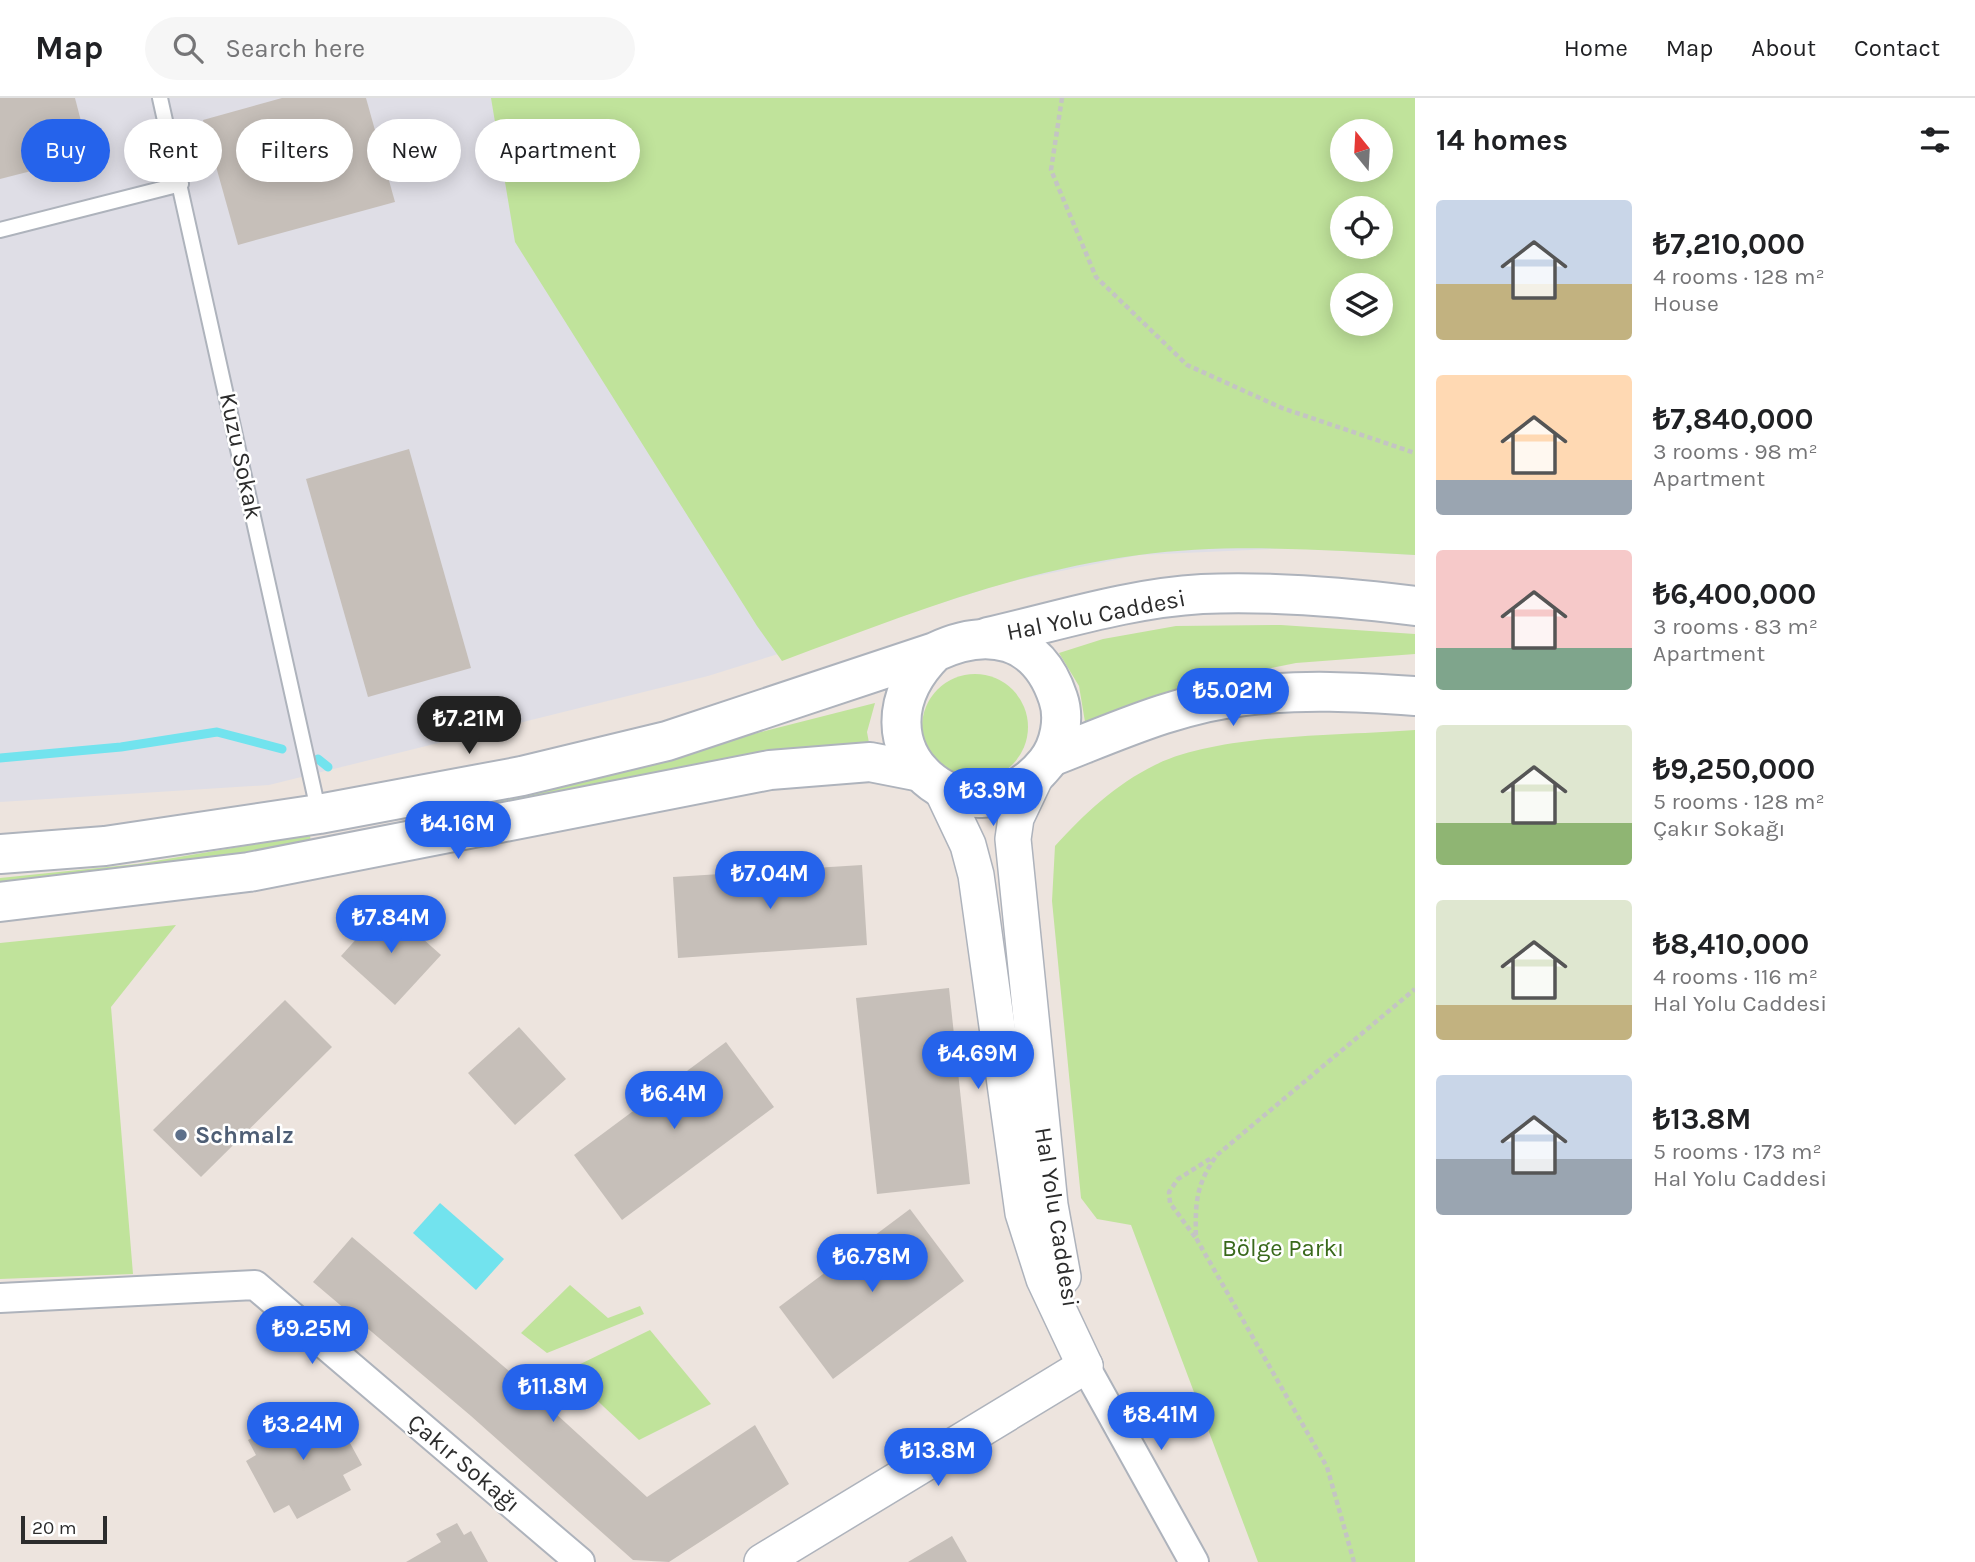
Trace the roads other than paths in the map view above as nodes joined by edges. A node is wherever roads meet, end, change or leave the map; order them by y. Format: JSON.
{"nodes":[{"id":1,"x":160,"y":98,"type":"edge"},
{"id":2,"x":181,"y":184,"type":"junction"},
{"id":3,"x":0,"y":230,"type":"edge"},
{"id":4,"x":1415,"y":606,"type":"edge"},
{"id":5,"x":988,"y":638,"type":"junction"},
{"id":6,"x":935,"y":652,"type":"junction"},
{"id":7,"x":1415,"y":696,"type":"edge"},
{"id":8,"x":1043,"y":767,"type":"junction"},
{"id":9,"x":931,"y":780,"type":"junction"},
{"id":10,"x":319,"y":814,"type":"junction"},
{"id":11,"x":0,"y":854,"type":"edge"},
{"id":12,"x":0,"y":902,"type":"edge"},
{"id":13,"x":0,"y":1298,"type":"edge"},
{"id":14,"x":1085,"y":1366,"type":"junction"},
{"id":15,"x":782,"y":1557,"type":"edge"},
{"id":16,"x":580,"y":1562,"type":"edge"},
{"id":17,"x":1194,"y":1562,"type":"edge"}],
"edges":[{"from":1,"to":2,"type":"lane","name":"Kuzu Sokak"},
{"from":2,"to":3,"type":"lane"},
{"from":2,"to":10,"type":"lane","name":"Kuzu Sokak"},
{"from":4,"to":5,"type":"main road","name":"Hal Yolu Caddesi"},
{"from":5,"to":6,"type":"main road"},
{"from":5,"to":8,"type":"main road"},
{"from":6,"to":9,"type":"main road"},
{"from":6,"to":10,"type":"main road"},
{"from":7,"to":8,"type":"main road"},
{"from":8,"to":9,"type":"main road"},
{"from":8,"to":14,"type":"street","name":"Hal Yolu Caddesi"},
{"from":9,"to":12,"type":"main road"},
{"from":9,"to":14,"type":"street","name":"Hal Yolu Caddesi"},
{"from":10,"to":11,"type":"main road"},
{"from":13,"to":16,"type":"street","name":"Çakır Sokağı"},
{"from":14,"to":15,"type":"street"},
{"from":14,"to":17,"type":"street"}]}
